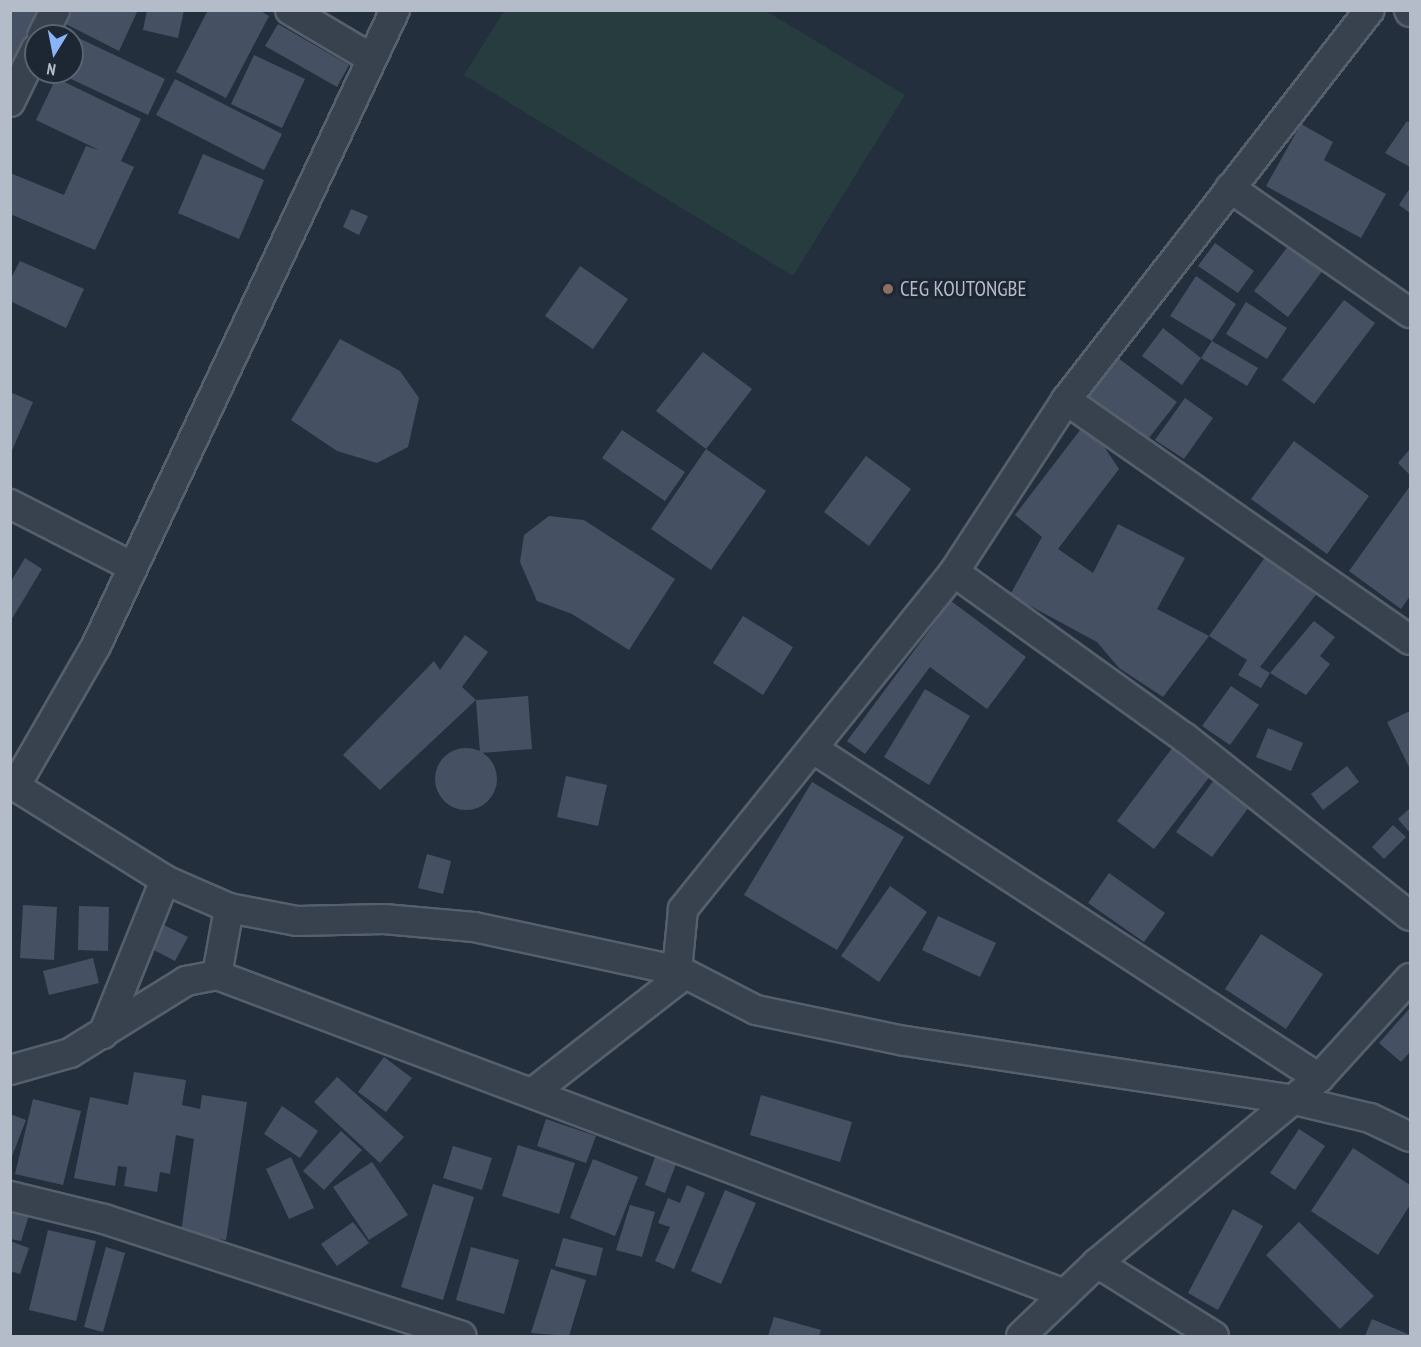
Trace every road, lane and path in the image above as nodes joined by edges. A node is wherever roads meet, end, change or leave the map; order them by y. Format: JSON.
{"nodes":[{"id":1,"x":55,"y":10,"type":"edge"},
{"id":2,"x":290,"y":10,"type":"edge"},
{"id":3,"x":395,"y":10,"type":"edge"},
{"id":4,"x":1370,"y":10,"type":"edge"},
{"id":5,"x":48,"y":24,"type":"edge"},
{"id":6,"x":371,"y":58,"type":"junction"},
{"id":7,"x":24,"y":73,"type":"edge"},
{"id":8,"x":10,"y":102,"type":"edge"},
{"id":9,"x":1230,"y":188,"type":"junction"},
{"id":10,"x":1410,"y":313,"type":"edge"},
{"id":11,"x":1066,"y":400,"type":"junction"},
{"id":12,"x":10,"y":504,"type":"edge"},
{"id":13,"x":133,"y":567,"type":"junction"},
{"id":14,"x":954,"y":572,"type":"junction"},
{"id":15,"x":1410,"y":640,"type":"edge"},
{"id":16,"x":815,"y":750,"type":"junction"},
{"id":17,"x":13,"y":784,"type":"edge"},
{"id":18,"x":165,"y":880,"type":"junction"},
{"id":19,"x":229,"y":908,"type":"junction"},
{"id":20,"x":1410,"y":916,"type":"edge"},
{"id":21,"x":680,"y":971,"type":"junction"},
{"id":22,"x":217,"y":975,"type":"junction"},
{"id":23,"x":1410,"y":978,"type":"edge"},
{"id":24,"x":103,"y":1034,"type":"junction"},
{"id":25,"x":10,"y":1070,"type":"edge"},
{"id":26,"x":1319,"y":1078,"type":"junction"},
{"id":27,"x":536,"y":1090,"type":"junction"},
{"id":28,"x":1290,"y":1099,"type":"junction"},
{"id":29,"x":1410,"y":1137,"type":"edge"},
{"id":30,"x":10,"y":1196,"type":"edge"},
{"id":31,"x":1097,"y":1263,"type":"junction"},
{"id":32,"x":1065,"y":1294,"type":"junction"},
{"id":33,"x":460,"y":1336,"type":"edge"},
{"id":34,"x":1021,"y":1336,"type":"edge"},
{"id":35,"x":1214,"y":1336,"type":"edge"}],
"edges":[{"from":1,"to":5,"type":"street"},
{"from":2,"to":6,"type":"street"},
{"from":3,"to":6,"type":"street"},
{"from":4,"to":9,"type":"street"},
{"from":6,"to":13,"type":"street"},
{"from":7,"to":8,"type":"street"},
{"from":9,"to":10,"type":"street"},
{"from":9,"to":11,"type":"street"},
{"from":11,"to":14,"type":"street"},
{"from":11,"to":15,"type":"street"},
{"from":12,"to":13,"type":"street"},
{"from":13,"to":17,"type":"street"},
{"from":14,"to":16,"type":"street"},
{"from":14,"to":20,"type":"street"},
{"from":16,"to":21,"type":"street"},
{"from":16,"to":26,"type":"street"},
{"from":17,"to":18,"type":"street"},
{"from":18,"to":19,"type":"street"},
{"from":18,"to":24,"type":"street"},
{"from":19,"to":21,"type":"street"},
{"from":19,"to":22,"type":"street"},
{"from":21,"to":27,"type":"street"},
{"from":21,"to":28,"type":"street"},
{"from":22,"to":24,"type":"street"},
{"from":22,"to":27,"type":"street"},
{"from":23,"to":26,"type":"street"},
{"from":24,"to":25,"type":"street"},
{"from":26,"to":28,"type":"street"},
{"from":27,"to":32,"type":"street"},
{"from":28,"to":29,"type":"street"},
{"from":28,"to":31,"type":"street"},
{"from":30,"to":33,"type":"street"},
{"from":31,"to":32,"type":"street"},
{"from":31,"to":35,"type":"street"},
{"from":32,"to":34,"type":"street"}]}
